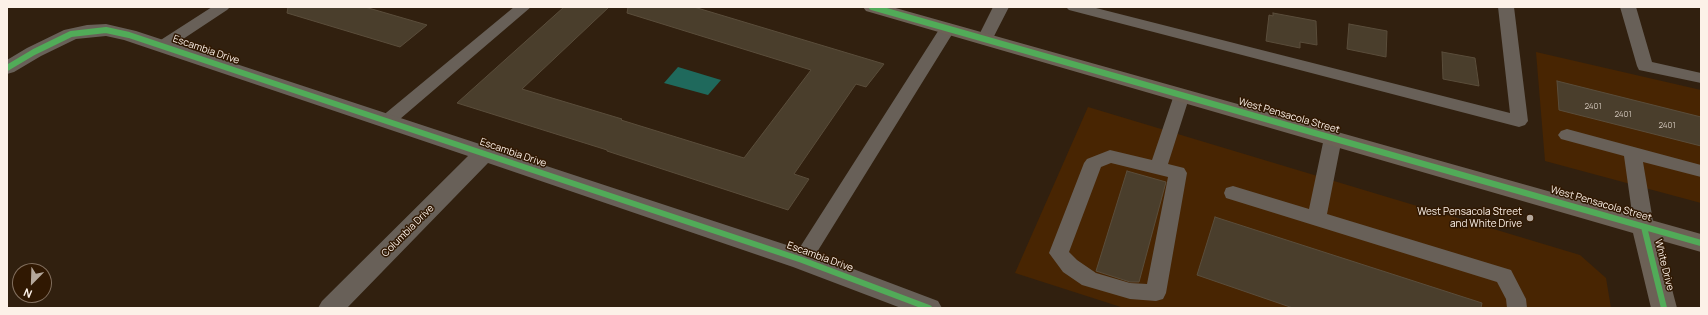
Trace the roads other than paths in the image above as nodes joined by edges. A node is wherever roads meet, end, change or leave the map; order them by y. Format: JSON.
{"nodes":[{"id":1,"x":222,"y":7,"type":"edge"},
{"id":2,"x":523,"y":7,"type":"edge"},
{"id":3,"x":872,"y":7,"type":"edge"},
{"id":4,"x":1001,"y":7,"type":"edge"},
{"id":5,"x":1074,"y":7,"type":"edge"},
{"id":6,"x":1506,"y":7,"type":"edge"},
{"id":7,"x":1628,"y":7,"type":"edge"},
{"id":8,"x":948,"y":28,"type":"junction"},
{"id":9,"x":985,"y":39,"type":"junction"},
{"id":10,"x":162,"y":46,"type":"junction"},
{"id":11,"x":7,"y":68,"type":"edge"},
{"id":12,"x":1701,"y":78,"type":"edge"},
{"id":13,"x":1182,"y":95,"type":"junction"},
{"id":14,"x":387,"y":121,"type":"junction"},
{"id":15,"x":1567,"y":135,"type":"dead end"},
{"id":16,"x":1332,"y":138,"type":"junction"},
{"id":17,"x":1632,"y":152,"type":"junction"},
{"id":18,"x":484,"y":154,"type":"junction"},
{"id":19,"x":1158,"y":168,"type":"junction"},
{"id":20,"x":1701,"y":171,"type":"edge"},
{"id":21,"x":1233,"y":193,"type":"dead end"},
{"id":22,"x":1316,"y":219,"type":"junction"},
{"id":23,"x":1644,"y":227,"type":"junction"},
{"id":24,"x":1701,"y":243,"type":"edge"},
{"id":25,"x":802,"y":260,"type":"junction"},
{"id":26,"x":331,"y":308,"type":"edge"},
{"id":27,"x":929,"y":308,"type":"edge"},
{"id":28,"x":1517,"y":308,"type":"edge"},
{"id":29,"x":1664,"y":308,"type":"edge"}],
"edges":[{"from":1,"to":10,"type":"lane"},
{"from":2,"to":14,"type":"lane"},
{"from":3,"to":8,"type":"main road","name":"West Pensacola Street"},
{"from":4,"to":9,"type":"lane"},
{"from":5,"to":6,"type":"lane"},
{"from":7,"to":12,"type":"lane"},
{"from":8,"to":9,"type":"main road","name":"West Pensacola Street"},
{"from":8,"to":25,"type":"lane"},
{"from":9,"to":13,"type":"main road","name":"West Pensacola Street"},
{"from":10,"to":11,"type":"street","name":"Escambia Drive"},
{"from":10,"to":14,"type":"street","name":"Escambia Drive"},
{"from":13,"to":16,"type":"main road","name":"West Pensacola Street"},
{"from":13,"to":19,"type":"lane"},
{"from":14,"to":18,"type":"street","name":"Escambia Drive"},
{"from":15,"to":17,"type":"lane"},
{"from":16,"to":22,"type":"lane"},
{"from":16,"to":23,"type":"main road","name":"West Pensacola Street"},
{"from":17,"to":20,"type":"lane"},
{"from":17,"to":23,"type":"lane"},
{"from":18,"to":25,"type":"street","name":"Escambia Drive"},
{"from":18,"to":26,"type":"street","name":"Columbia Drive"},
{"from":19,"to":19,"type":"lane"},
{"from":21,"to":22,"type":"lane"},
{"from":22,"to":28,"type":"lane"},
{"from":23,"to":24,"type":"main road","name":"West Pensacola Street"},
{"from":23,"to":29,"type":"main road","name":"White Drive"},
{"from":25,"to":27,"type":"street","name":"Escambia Drive"}]}
